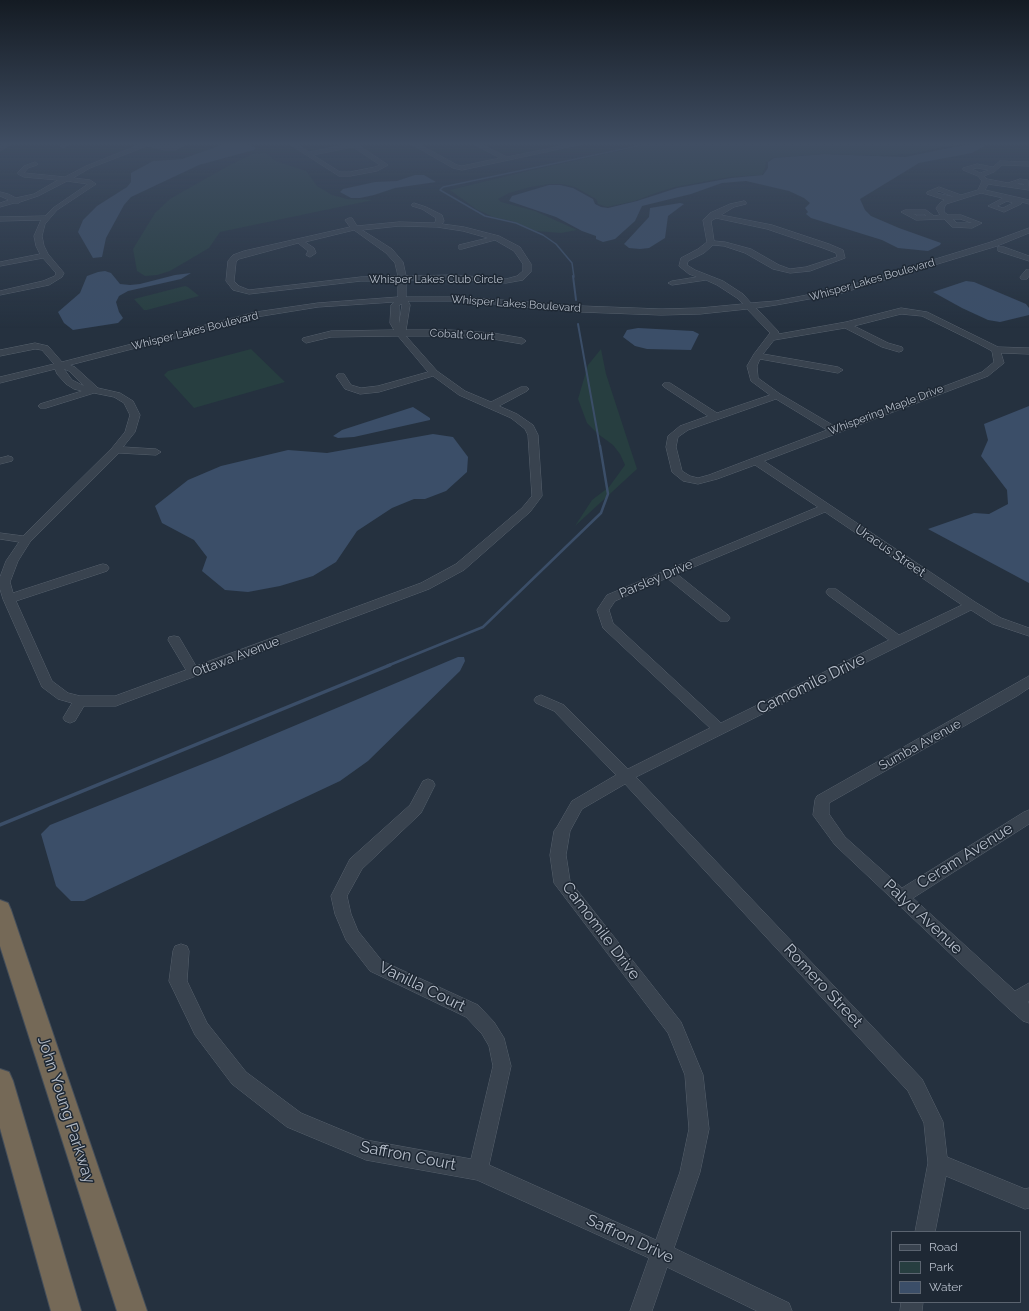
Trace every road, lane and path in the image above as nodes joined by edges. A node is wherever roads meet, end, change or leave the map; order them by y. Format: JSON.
{"nodes":[{"id":1,"x":61,"y":205,"type":"edge"},
{"id":2,"x":735,"y":205,"type":"edge"},
{"id":3,"x":942,"y":205,"type":"edge"},
{"id":4,"x":414,"y":206,"type":"dead end"},
{"id":5,"x":713,"y":215,"type":"junction"},
{"id":6,"x":47,"y":218,"type":"junction"},
{"id":7,"x":932,"y":218,"type":"dead end"},
{"id":8,"x":0,"y":220,"type":"edge"},
{"id":9,"x":349,"y":220,"type":"dead end"},
{"id":10,"x":437,"y":225,"type":"junction"},
{"id":11,"x":355,"y":228,"type":"junction"},
{"id":12,"x":1029,"y":230,"type":"edge"},
{"id":13,"x":496,"y":238,"type":"junction"},
{"id":14,"x":1029,"y":239,"type":"edge"},
{"id":15,"x":300,"y":241,"type":"junction"},
{"id":16,"x":711,"y":243,"type":"junction"},
{"id":17,"x":462,"y":247,"type":"dead end"},
{"id":18,"x":1004,"y":248,"type":"junction"},
{"id":19,"x":45,"y":255,"type":"junction"},
{"id":20,"x":310,"y":255,"type":"dead end"},
{"id":21,"x":1029,"y":255,"type":"edge"},
{"id":22,"x":1029,"y":259,"type":"edge"},
{"id":23,"x":0,"y":264,"type":"edge"},
{"id":24,"x":401,"y":278,"type":"junction"},
{"id":25,"x":707,"y":278,"type":"junction"},
{"id":26,"x":877,"y":280,"type":"junction"},
{"id":27,"x":672,"y":283,"type":"dead end"},
{"id":28,"x":888,"y":285,"type":"junction"},
{"id":29,"x":0,"y":293,"type":"edge"},
{"id":30,"x":404,"y":302,"type":"junction"},
{"id":31,"x":395,"y":305,"type":"junction"},
{"id":32,"x":748,"y":310,"type":"junction"},
{"id":33,"x":846,"y":325,"type":"junction"},
{"id":34,"x":401,"y":332,"type":"junction"},
{"id":35,"x":191,"y":334,"type":"junction"},
{"id":36,"x":771,"y":338,"type":"junction"},
{"id":37,"x":306,"y":340,"type":"dead end"},
{"id":38,"x":522,"y":341,"type":"dead end"},
{"id":39,"x":899,"y":348,"type":"dead end"},
{"id":40,"x":996,"y":350,"type":"junction"},
{"id":41,"x":1029,"y":351,"type":"edge"},
{"id":42,"x":0,"y":352,"type":"edge"},
{"id":43,"x":757,"y":356,"type":"junction"},
{"id":44,"x":60,"y":368,"type":"junction"},
{"id":45,"x":72,"y":369,"type":"junction"},
{"id":46,"x":838,"y":370,"type":"dead end"},
{"id":47,"x":434,"y":373,"type":"junction"},
{"id":48,"x":341,"y":376,"type":"dead end"},
{"id":49,"x":0,"y":380,"type":"edge"},
{"id":50,"x":666,"y":385,"type":"dead end"},
{"id":51,"x":0,"y":387,"type":"edge"},
{"id":52,"x":524,"y":389,"type":"dead end"},
{"id":53,"x":94,"y":390,"type":"junction"},
{"id":54,"x":777,"y":396,"type":"junction"},
{"id":55,"x":42,"y":406,"type":"dead end"},
{"id":56,"x":492,"y":406,"type":"junction"},
{"id":57,"x":716,"y":417,"type":"junction"},
{"id":58,"x":834,"y":430,"type":"junction"},
{"id":59,"x":116,"y":450,"type":"junction"},
{"id":60,"x":156,"y":452,"type":"dead end"},
{"id":61,"x":756,"y":461,"type":"junction"},
{"id":62,"x":826,"y":508,"type":"junction"},
{"id":63,"x":0,"y":536,"type":"edge"},
{"id":64,"x":26,"y":540,"type":"junction"},
{"id":65,"x":103,"y":568,"type":"dead end"},
{"id":66,"x":668,"y":573,"type":"junction"},
{"id":67,"x":832,"y":592,"type":"dead end"},
{"id":68,"x":9,"y":599,"type":"junction"},
{"id":69,"x":971,"y":605,"type":"junction"},
{"id":70,"x":724,"y":618,"type":"dead end"},
{"id":71,"x":1029,"y":632,"type":"edge"},
{"id":72,"x":174,"y":640,"type":"dead end"},
{"id":73,"x":898,"y":640,"type":"junction"},
{"id":74,"x":194,"y":673,"type":"junction"},
{"id":75,"x":1029,"y":681,"type":"edge"},
{"id":76,"x":541,"y":700,"type":"dead end"},
{"id":77,"x":80,"y":701,"type":"junction"},
{"id":78,"x":70,"y":718,"type":"dead end"},
{"id":79,"x":719,"y":729,"type":"junction"},
{"id":80,"x":626,"y":776,"type":"junction"},
{"id":81,"x":428,"y":785,"type":"dead end"},
{"id":82,"x":821,"y":815,"type":"joint"},
{"id":83,"x":1029,"y":816,"type":"edge"},
{"id":84,"x":902,"y":897,"type":"junction"},
{"id":85,"x":0,"y":910,"type":"edge"},
{"id":86,"x":181,"y":951,"type":"dead end"},
{"id":87,"x":1029,"y":991,"type":"edge"},
{"id":88,"x":1014,"y":1002,"type":"junction"},
{"id":89,"x":1029,"y":1015,"type":"edge"},
{"id":90,"x":0,"y":1081,"type":"edge"},
{"id":91,"x":938,"y":1162,"type":"junction"},
{"id":92,"x":478,"y":1170,"type":"junction"},
{"id":93,"x":1029,"y":1198,"type":"edge"},
{"id":94,"x":925,"y":1231,"type":"edge"},
{"id":95,"x":661,"y":1253,"type":"junction"},
{"id":96,"x":66,"y":1311,"type":"edge"},
{"id":97,"x":132,"y":1311,"type":"edge"},
{"id":98,"x":641,"y":1311,"type":"edge"},
{"id":99,"x":780,"y":1311,"type":"edge"}],
"edges":[{"from":1,"to":6,"type":"street"},
{"from":2,"to":5,"type":"street"},
{"from":3,"to":7,"type":"street"},
{"from":4,"to":10,"type":"street"},
{"from":5,"to":16,"type":"street"},
{"from":5,"to":16,"type":"street"},
{"from":6,"to":8,"type":"street"},
{"from":6,"to":19,"type":"street"},
{"from":9,"to":11,"type":"street"},
{"from":10,"to":11,"type":"street","name":"Whisper Lakes Club Circle"},
{"from":10,"to":13,"type":"street","name":"Whisper Lakes Club Circle"},
{"from":11,"to":15,"type":"street","name":"Whisper Lakes Club Circle"},
{"from":11,"to":24,"type":"street"},
{"from":12,"to":26,"type":"street","name":"Whisper Lakes Boulevard"},
{"from":13,"to":17,"type":"street"},
{"from":13,"to":24,"type":"street","name":"Whisper Lakes Club Circle"},
{"from":14,"to":18,"type":"street","name":"Whisper Lakes Boulevard"},
{"from":15,"to":20,"type":"street"},
{"from":15,"to":24,"type":"street","name":"Whisper Lakes Club Circle"},
{"from":16,"to":25,"type":"street"},
{"from":18,"to":21,"type":"street"},
{"from":18,"to":22,"type":"street"},
{"from":18,"to":28,"type":"street","name":"Whisper Lakes Boulevard"},
{"from":19,"to":23,"type":"street"},
{"from":19,"to":29,"type":"street"},
{"from":24,"to":30,"type":"street"},
{"from":25,"to":27,"type":"street"},
{"from":25,"to":32,"type":"street"},
{"from":26,"to":28,"type":"street"},
{"from":26,"to":32,"type":"street","name":"Whisper Lakes Boulevard"},
{"from":28,"to":32,"type":"street","name":"Whisper Lakes Boulevard"},
{"from":30,"to":31,"type":"street","name":"Whisper Lakes Boulevard"},
{"from":30,"to":32,"type":"street","name":"Whisper Lakes Boulevard"},
{"from":30,"to":34,"type":"street"},
{"from":30,"to":35,"type":"street","name":"Whisper Lakes Boulevard"},
{"from":31,"to":34,"type":"street","name":"Ottawa Avenue"},
{"from":31,"to":35,"type":"street","name":"Whisper Lakes Boulevard"},
{"from":32,"to":36,"type":"street"},
{"from":33,"to":36,"type":"street"},
{"from":33,"to":39,"type":"street"},
{"from":33,"to":40,"type":"street"},
{"from":34,"to":37,"type":"street","name":"Cobalt Court"},
{"from":34,"to":38,"type":"street","name":"Cobalt Court"},
{"from":34,"to":47,"type":"street","name":"Ottawa Avenue"},
{"from":35,"to":44,"type":"street","name":"Whisper Lakes Boulevard"},
{"from":35,"to":45,"type":"street","name":"Whisper Lakes Boulevard"},
{"from":36,"to":43,"type":"street"},
{"from":40,"to":41,"type":"street"},
{"from":40,"to":58,"type":"street","name":"Whispering Maple Drive"},
{"from":42,"to":44,"type":"street","name":"Ottawa Avenue"},
{"from":43,"to":46,"type":"street"},
{"from":43,"to":54,"type":"street"},
{"from":44,"to":45,"type":"street"},
{"from":44,"to":49,"type":"street","name":"Whisper Lakes Boulevard"},
{"from":44,"to":51,"type":"street","name":"Whisper Lakes Boulevard"},
{"from":44,"to":53,"type":"street","name":"Ottawa Avenue"},
{"from":45,"to":53,"type":"street"},
{"from":47,"to":48,"type":"street"},
{"from":47,"to":56,"type":"street","name":"Ottawa Avenue"},
{"from":50,"to":57,"type":"street"},
{"from":52,"to":56,"type":"street"},
{"from":53,"to":55,"type":"street"},
{"from":53,"to":59,"type":"street","name":"Ottawa Avenue"},
{"from":54,"to":57,"type":"street","name":"Whispering Maple Drive"},
{"from":54,"to":58,"type":"street"},
{"from":56,"to":74,"type":"street","name":"Ottawa Avenue"},
{"from":57,"to":61,"type":"street","name":"Whispering Maple Drive"},
{"from":58,"to":61,"type":"street","name":"Whispering Maple Drive"},
{"from":59,"to":60,"type":"street"},
{"from":59,"to":64,"type":"street","name":"Ottawa Avenue"},
{"from":61,"to":62,"type":"street","name":"Uracus Street"},
{"from":62,"to":66,"type":"street","name":"Parsley Drive"},
{"from":62,"to":69,"type":"street","name":"Uracus Street"},
{"from":63,"to":64,"type":"street"},
{"from":64,"to":68,"type":"street","name":"Ottawa Avenue"},
{"from":65,"to":68,"type":"street"},
{"from":66,"to":70,"type":"street"},
{"from":66,"to":79,"type":"street","name":"Parsley Drive"},
{"from":67,"to":73,"type":"street"},
{"from":68,"to":77,"type":"street","name":"Ottawa Avenue"},
{"from":69,"to":71,"type":"street","name":"Uracus Street"},
{"from":69,"to":73,"type":"street","name":"Camomile Drive"},
{"from":72,"to":74,"type":"street"},
{"from":73,"to":79,"type":"street","name":"Camomile Drive"},
{"from":74,"to":77,"type":"street","name":"Ottawa Avenue"},
{"from":75,"to":82,"type":"street","name":"Sumba Avenue"},
{"from":76,"to":80,"type":"street","name":"Romero Street"},
{"from":77,"to":78,"type":"street"},
{"from":79,"to":80,"type":"street","name":"Camomile Drive"},
{"from":80,"to":91,"type":"street","name":"Romero Street"},
{"from":80,"to":95,"type":"street","name":"Camomile Drive"},
{"from":81,"to":92,"type":"street","name":"Vanilla Court"},
{"from":82,"to":84,"type":"street","name":"Palyd Avenue"},
{"from":83,"to":84,"type":"street","name":"Ceram Avenue"},
{"from":84,"to":88,"type":"street","name":"Palyd Avenue"},
{"from":85,"to":97,"type":"highway","name":"John Young Parkway"},
{"from":86,"to":92,"type":"street","name":"Saffron Court"},
{"from":87,"to":88,"type":"street"},
{"from":88,"to":89,"type":"street","name":"Palyd Avenue"},
{"from":90,"to":96,"type":"highway"},
{"from":91,"to":93,"type":"street"},
{"from":91,"to":94,"type":"street","name":"Romero Street"},
{"from":92,"to":95,"type":"street","name":"Saffron Drive"},
{"from":95,"to":98,"type":"street","name":"Camomile Drive"},
{"from":95,"to":99,"type":"street","name":"Saffron Drive"}]}
